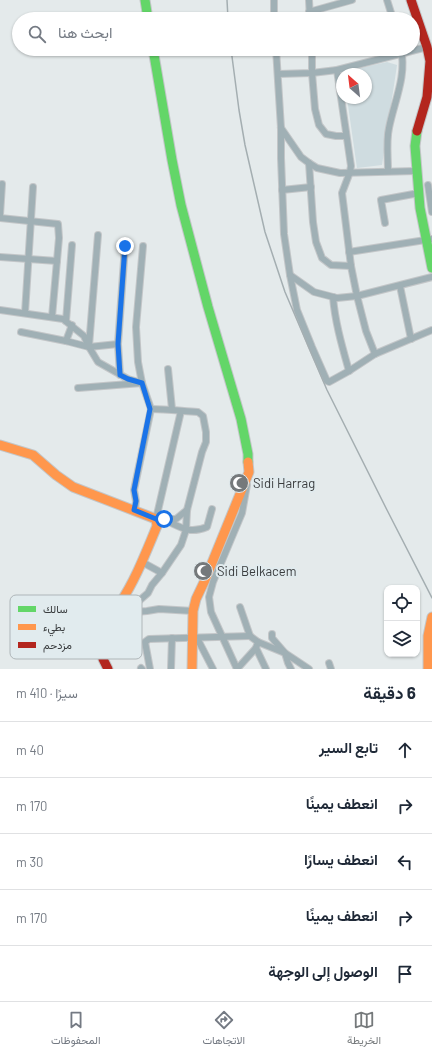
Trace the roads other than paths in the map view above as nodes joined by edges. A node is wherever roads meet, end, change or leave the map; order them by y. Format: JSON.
{"nodes":[{"id":1,"x":145,"y":0,"type":"edge"},
{"id":2,"x":274,"y":0,"type":"edge"},
{"id":3,"x":309,"y":0,"type":"edge"},
{"id":4,"x":352,"y":0,"type":"edge"},
{"id":5,"x":388,"y":0,"type":"edge"},
{"id":6,"x":411,"y":0,"type":"edge"},
{"id":7,"x":147,"y":12,"type":"edge"},
{"id":8,"x":274,"y":12,"type":"edge"},
{"id":9,"x":309,"y":12,"type":"joint"},
{"id":10,"x":391,"y":12,"type":"edge"},
{"id":11,"x":415,"y":12,"type":"edge"},
{"id":12,"x":420,"y":26,"type":"edge"},
{"id":13,"x":427,"y":47,"type":"junction"},
{"id":14,"x":420,"y":48,"type":"edge"},
{"id":15,"x":154,"y":56,"type":"edge"},
{"id":16,"x":277,"y":56,"type":"edge"},
{"id":17,"x":312,"y":56,"type":"edge"},
{"id":18,"x":384,"y":56,"type":"edge"},
{"id":19,"x":401,"y":56,"type":"edge"},
{"id":20,"x":344,"y":68,"type":"edge"},
{"id":21,"x":336,"y":70,"type":"edge"},
{"id":22,"x":278,"y":74,"type":"junction"},
{"id":23,"x":312,"y":74,"type":"junction"},
{"id":24,"x":342,"y":104,"type":"edge"},
{"id":25,"x":281,"y":128,"type":"junction"},
{"id":26,"x":346,"y":136,"type":"junction"},
{"id":27,"x":308,"y":163,"type":"junction"},
{"id":28,"x":388,"y":171,"type":"junction"},
{"id":29,"x":416,"y":171,"type":"junction"},
{"id":30,"x":350,"y":172,"type":"junction"},
{"id":31,"x":2,"y":184,"type":"dead end"},
{"id":32,"x":430,"y":185,"type":"edge"},
{"id":33,"x":33,"y":187,"type":"dead end"},
{"id":34,"x":311,"y":187,"type":"junction"},
{"id":35,"x":282,"y":190,"type":"junction"},
{"id":36,"x":418,"y":190,"type":"junction"},
{"id":37,"x":432,"y":207,"type":"edge"},
{"id":38,"x":420,"y":208,"type":"junction"},
{"id":39,"x":0,"y":215,"type":"edge"},
{"id":40,"x":0,"y":218,"type":"edge"},
{"id":41,"x":31,"y":221,"type":"junction"},
{"id":42,"x":385,"y":223,"type":"dead end"},
{"id":43,"x":98,"y":235,"type":"dead end"},
{"id":44,"x":429,"y":239,"type":"edge"},
{"id":45,"x":72,"y":245,"type":"dead end"},
{"id":46,"x":125,"y":246,"type":"dead end"},
{"id":47,"x":143,"y":246,"type":"dead end"},
{"id":48,"x":350,"y":252,"type":"junction"},
{"id":49,"x":0,"y":257,"type":"edge"},
{"id":50,"x":28,"y":260,"type":"junction"},
{"id":51,"x":57,"y":261,"type":"junction"},
{"id":52,"x":350,"y":266,"type":"junction"},
{"id":53,"x":432,"y":268,"type":"edge"},
{"id":54,"x":290,"y":275,"type":"junction"},
{"id":55,"x":432,"y":277,"type":"edge"},
{"id":56,"x":400,"y":286,"type":"junction"},
{"id":57,"x":357,"y":296,"type":"junction"},
{"id":58,"x":333,"y":297,"type":"junction"},
{"id":59,"x":0,"y":310,"type":"edge"},
{"id":60,"x":25,"y":313,"type":"junction"},
{"id":61,"x":52,"y":317,"type":"junction"},
{"id":62,"x":69,"y":323,"type":"junction"},
{"id":63,"x":432,"y":330,"type":"edge"},
{"id":64,"x":21,"y":332,"type":"dead end"},
{"id":65,"x":411,"y":339,"type":"junction"},
{"id":66,"x":66,"y":341,"type":"junction"},
{"id":67,"x":118,"y":344,"type":"junction"},
{"id":68,"x":89,"y":347,"type":"junction"},
{"id":69,"x":375,"y":354,"type":"junction"},
{"id":70,"x":168,"y":369,"type":"dead end"},
{"id":71,"x":349,"y":371,"type":"junction"},
{"id":72,"x":120,"y":375,"type":"junction"},
{"id":73,"x":142,"y":383,"type":"junction"},
{"id":74,"x":78,"y":388,"type":"dead end"},
{"id":75,"x":150,"y":409,"type":"junction"},
{"id":76,"x":172,"y":409,"type":"junction"},
{"id":77,"x":181,"y":411,"type":"junction"},
{"id":78,"x":0,"y":445,"type":"edge"},
{"id":79,"x":249,"y":472,"type":"junction"},
{"id":80,"x":212,"y":509,"type":"dead end"},
{"id":81,"x":134,"y":510,"type":"junction"},
{"id":82,"x":187,"y":510,"type":"junction"},
{"id":83,"x":160,"y":519,"type":"junction"},
{"id":84,"x":186,"y":530,"type":"junction"},
{"id":85,"x":142,"y":562,"type":"junction"},
{"id":86,"x":162,"y":573,"type":"junction"},
{"id":87,"x":125,"y":595,"type":"edge"},
{"id":88,"x":142,"y":598,"type":"edge"},
{"id":89,"x":240,"y":607,"type":"dead end"},
{"id":90,"x":142,"y":611,"type":"edge"},
{"id":91,"x":192,"y":611,"type":"junction"},
{"id":92,"x":432,"y":617,"type":"edge"},
{"id":93,"x":272,"y":634,"type":"dead end"},
{"id":94,"x":222,"y":636,"type":"junction"},
{"id":95,"x":250,"y":636,"type":"junction"},
{"id":96,"x":172,"y":638,"type":"junction"},
{"id":97,"x":194,"y":638,"type":"junction"},
{"id":98,"x":257,"y":645,"type":"junction"},
{"id":99,"x":285,"y":653,"type":"junction"},
{"id":100,"x":103,"y":659,"type":"edge"},
{"id":101,"x":108,"y":669,"type":"edge"},
{"id":102,"x":150,"y":669,"type":"edge"},
{"id":103,"x":171,"y":669,"type":"edge"},
{"id":104,"x":192,"y":669,"type":"edge"},
{"id":105,"x":213,"y":669,"type":"edge"},
{"id":106,"x":237,"y":669,"type":"edge"},
{"id":107,"x":266,"y":669,"type":"edge"},
{"id":108,"x":291,"y":669,"type":"edge"},
{"id":109,"x":309,"y":669,"type":"edge"},
{"id":110,"x":428,"y":669,"type":"edge"}],
"edges":[{"from":1,"to":7,"type":"main road"},
{"from":2,"to":8,"type":"street"},
{"from":3,"to":9,"type":"street"},
{"from":4,"to":9,"type":"street"},
{"from":5,"to":10,"type":"street"},
{"from":6,"to":11,"type":"main road"},
{"from":12,"to":13,"type":"main road"},
{"from":13,"to":14,"type":"street"},
{"from":13,"to":29,"type":"main road"},
{"from":15,"to":79,"type":"main road"},
{"from":16,"to":22,"type":"street"},
{"from":17,"to":23,"type":"street"},
{"from":18,"to":20,"type":"street"},
{"from":19,"to":28,"type":"street"},
{"from":21,"to":23,"type":"street"},
{"from":22,"to":23,"type":"street"},
{"from":22,"to":25,"type":"street"},
{"from":23,"to":26,"type":"street"},
{"from":24,"to":26,"type":"street"},
{"from":25,"to":27,"type":"street"},
{"from":25,"to":35,"type":"street"},
{"from":26,"to":30,"type":"street"},
{"from":27,"to":30,"type":"street"},
{"from":27,"to":34,"type":"street"},
{"from":28,"to":29,"type":"street"},
{"from":28,"to":30,"type":"street"},
{"from":29,"to":36,"type":"main road"},
{"from":30,"to":48,"type":"street"},
{"from":31,"to":39,"type":"street"},
{"from":32,"to":36,"type":"street"},
{"from":32,"to":37,"type":"street"},
{"from":33,"to":41,"type":"street"},
{"from":34,"to":35,"type":"street"},
{"from":34,"to":52,"type":"street"},
{"from":35,"to":54,"type":"street"},
{"from":36,"to":38,"type":"main road"},
{"from":36,"to":42,"type":"street"},
{"from":37,"to":38,"type":"street"},
{"from":38,"to":44,"type":"main road"},
{"from":40,"to":41,"type":"street"},
{"from":41,"to":50,"type":"street"},
{"from":41,"to":51,"type":"street"},
{"from":43,"to":68,"type":"street"},
{"from":44,"to":48,"type":"street"},
{"from":44,"to":53,"type":"main road"},
{"from":45,"to":62,"type":"street"},
{"from":46,"to":67,"type":"street"},
{"from":47,"to":73,"type":"street"},
{"from":48,"to":52,"type":"street"},
{"from":49,"to":50,"type":"street"},
{"from":50,"to":51,"type":"street"},
{"from":50,"to":60,"type":"street"},
{"from":51,"to":61,"type":"street"},
{"from":52,"to":57,"type":"street"},
{"from":54,"to":58,"type":"street"},
{"from":54,"to":71,"type":"street"},
{"from":55,"to":56,"type":"street"},
{"from":56,"to":57,"type":"street"},
{"from":56,"to":65,"type":"street"},
{"from":57,"to":58,"type":"street"},
{"from":57,"to":69,"type":"street"},
{"from":58,"to":71,"type":"street"},
{"from":59,"to":60,"type":"street"},
{"from":60,"to":61,"type":"street"},
{"from":61,"to":62,"type":"street"},
{"from":62,"to":66,"type":"street"},
{"from":62,"to":68,"type":"street"},
{"from":63,"to":65,"type":"street"},
{"from":64,"to":66,"type":"street"},
{"from":65,"to":69,"type":"street"},
{"from":66,"to":68,"type":"street"},
{"from":67,"to":68,"type":"street"},
{"from":67,"to":72,"type":"street"},
{"from":68,"to":72,"type":"street"},
{"from":69,"to":71,"type":"street"},
{"from":70,"to":76,"type":"street"},
{"from":72,"to":73,"type":"street"},
{"from":73,"to":74,"type":"street"},
{"from":73,"to":75,"type":"street"},
{"from":75,"to":76,"type":"street"},
{"from":75,"to":81,"type":"street"},
{"from":76,"to":77,"type":"street"},
{"from":77,"to":82,"type":"street"},
{"from":77,"to":83,"type":"street"},
{"from":78,"to":81,"type":"main road"},
{"from":79,"to":91,"type":"main road"},
{"from":79,"to":94,"type":"street"},
{"from":80,"to":84,"type":"street"},
{"from":81,"to":83,"type":"main road"},
{"from":82,"to":83,"type":"street"},
{"from":82,"to":84,"type":"street"},
{"from":83,"to":84,"type":"street"},
{"from":83,"to":85,"type":"main road"},
{"from":84,"to":86,"type":"street"},
{"from":85,"to":86,"type":"street"},
{"from":85,"to":87,"type":"main road"},
{"from":86,"to":88,"type":"street"},
{"from":89,"to":95,"type":"street"},
{"from":90,"to":91,"type":"street"},
{"from":91,"to":97,"type":"main road"},
{"from":92,"to":110,"type":"main road"},
{"from":93,"to":99,"type":"street"},
{"from":94,"to":95,"type":"street"},
{"from":94,"to":97,"type":"street"},
{"from":94,"to":106,"type":"street"},
{"from":95,"to":98,"type":"street"},
{"from":96,"to":97,"type":"street"},
{"from":96,"to":102,"type":"street"},
{"from":96,"to":103,"type":"street"},
{"from":97,"to":104,"type":"main road"},
{"from":97,"to":105,"type":"street"},
{"from":98,"to":99,"type":"street"},
{"from":98,"to":106,"type":"street"},
{"from":98,"to":107,"type":"street"},
{"from":99,"to":108,"type":"street"},
{"from":99,"to":109,"type":"street"},
{"from":100,"to":101,"type":"main road"}]}
